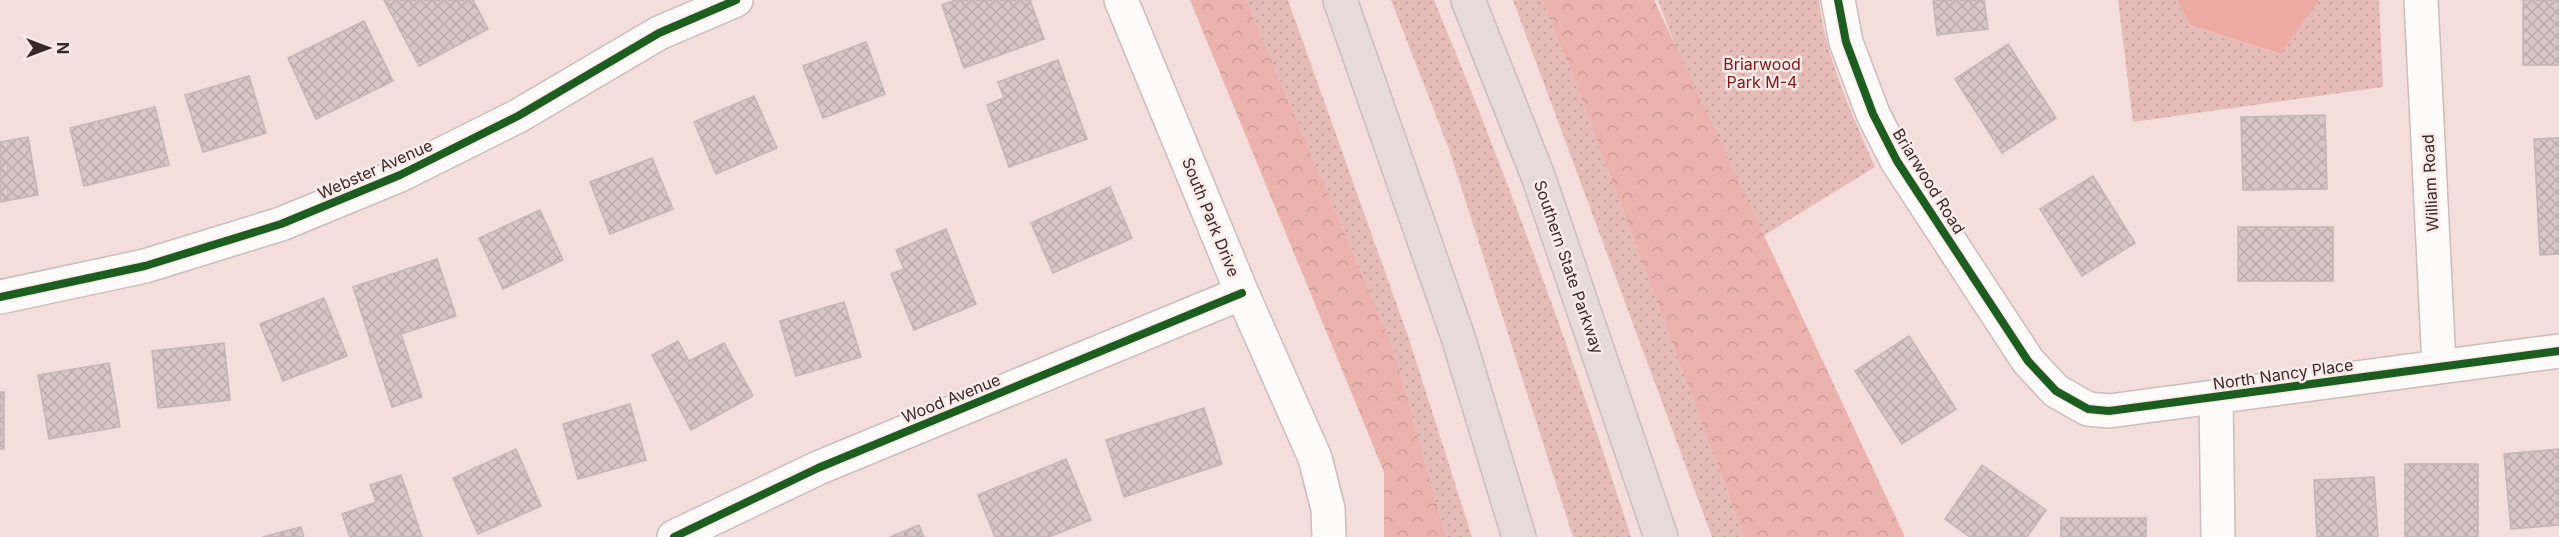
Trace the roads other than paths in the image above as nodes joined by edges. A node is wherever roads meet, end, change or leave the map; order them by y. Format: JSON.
{"nodes":[{"id":1,"x":736,"y":0,"type":"edge"},
{"id":2,"x":1121,"y":0,"type":"edge"},
{"id":3,"x":1340,"y":0,"type":"edge"},
{"id":4,"x":1468,"y":0,"type":"edge"},
{"id":5,"x":1838,"y":0,"type":"edge"},
{"id":6,"x":2421,"y":0,"type":"edge"},
{"id":7,"x":1242,"y":293,"type":"junction"},
{"id":8,"x":0,"y":297,"type":"edge"},
{"id":9,"x":2559,"y":351,"type":"edge"},
{"id":10,"x":2028,"y":361,"type":"joint"},
{"id":11,"x":2439,"y":365,"type":"junction"},
{"id":12,"x":2216,"y":397,"type":"junction"},
{"id":13,"x":674,"y":537,"type":"edge"},
{"id":14,"x":1329,"y":537,"type":"edge"},
{"id":15,"x":1519,"y":537,"type":"edge"},
{"id":16,"x":1661,"y":537,"type":"edge"},
{"id":17,"x":2218,"y":537,"type":"edge"}],
"edges":[{"from":1,"to":8,"type":"street","name":"Webster Avenue"},
{"from":2,"to":7,"type":"street","name":"South Park Drive"},
{"from":3,"to":15,"type":"highway"},
{"from":4,"to":16,"type":"highway","name":"Southern State Parkway"},
{"from":5,"to":10,"type":"street","name":"Briarwood Road"},
{"from":6,"to":11,"type":"street","name":"William Road"},
{"from":7,"to":13,"type":"street","name":"Wood Avenue"},
{"from":7,"to":14,"type":"street","name":"South Park Drive"},
{"from":9,"to":11,"type":"street","name":"North Nancy Place"},
{"from":10,"to":12,"type":"street","name":"North Nancy Place"},
{"from":11,"to":12,"type":"street","name":"North Nancy Place"},
{"from":12,"to":17,"type":"street"}]}
